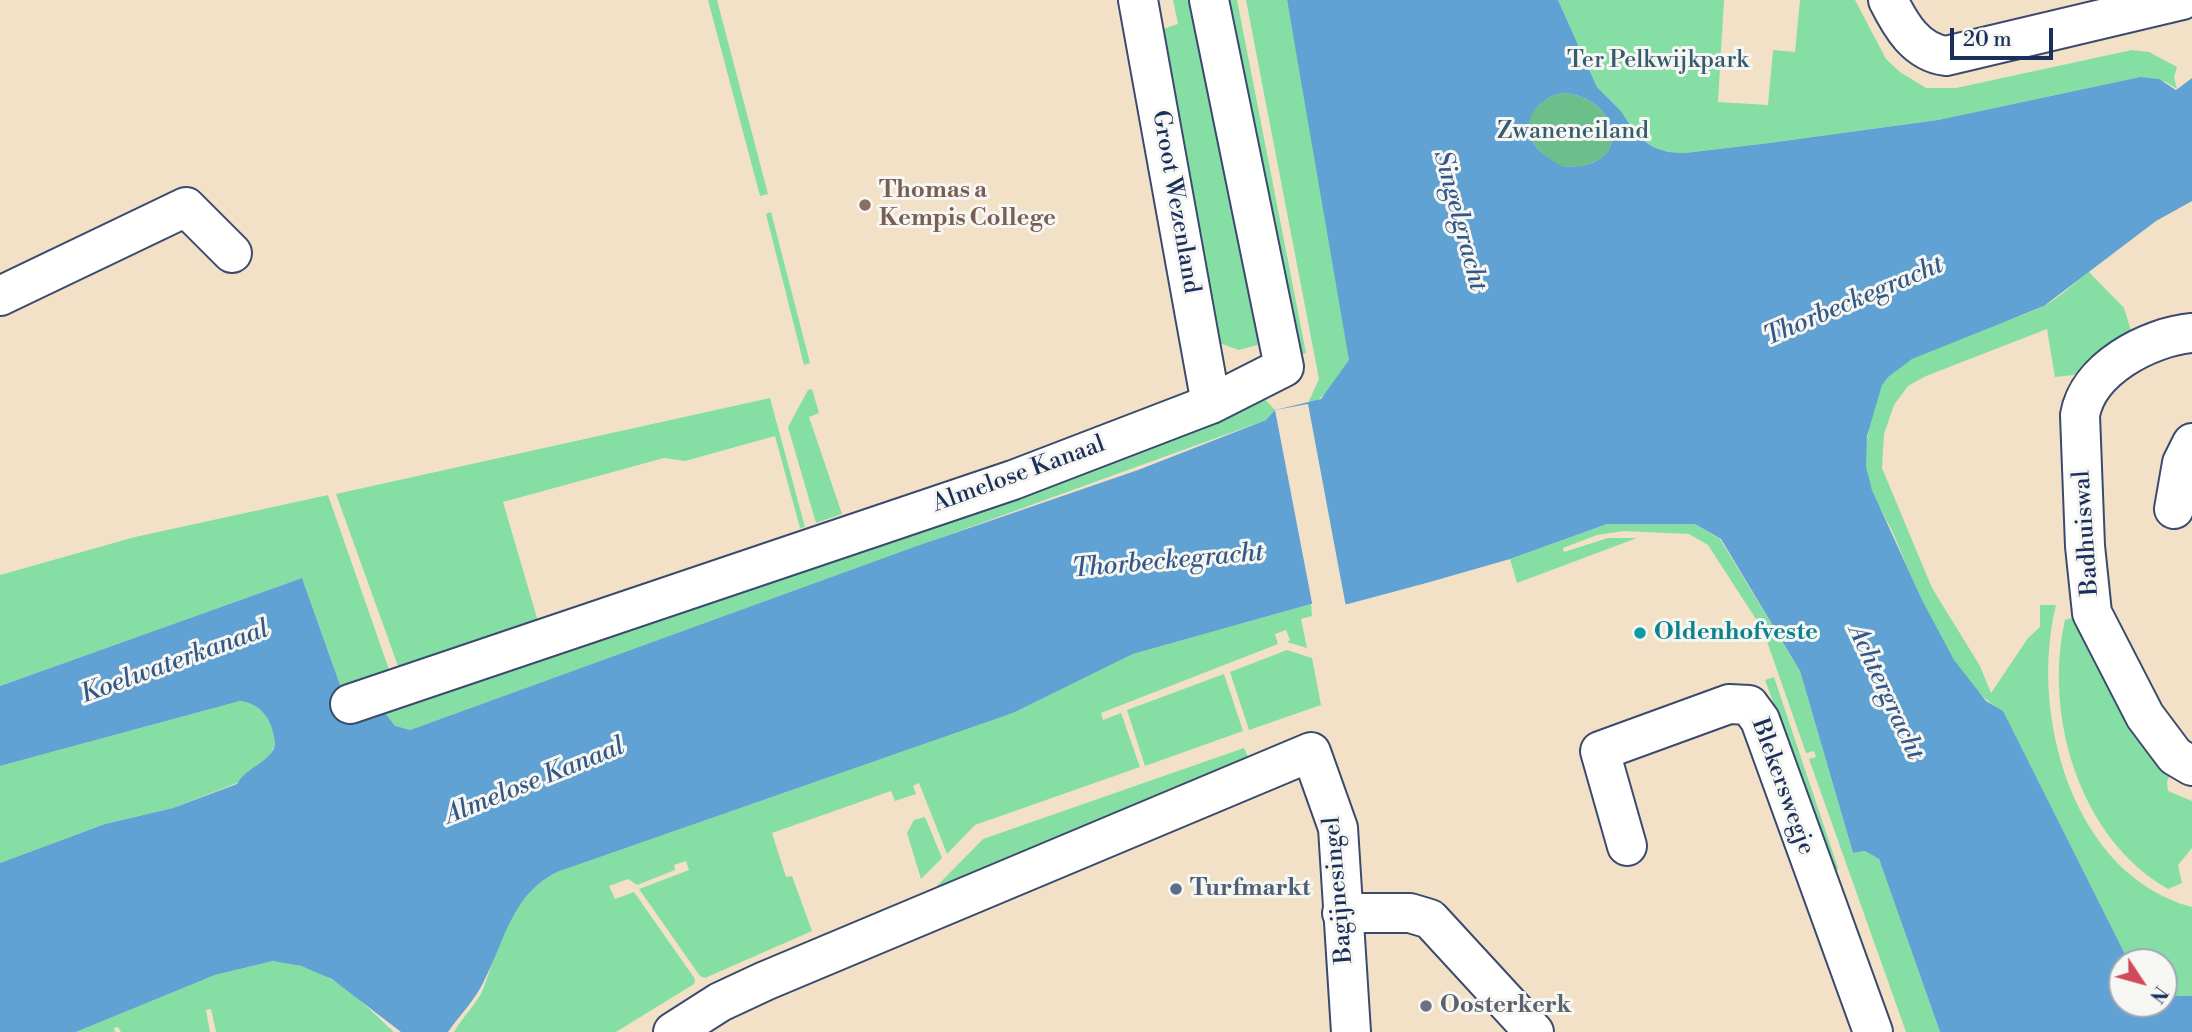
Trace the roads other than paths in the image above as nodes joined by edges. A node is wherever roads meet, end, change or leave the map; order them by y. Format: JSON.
{"nodes":[{"id":1,"x":1138,"y":0,"type":"edge"},
{"id":2,"x":1209,"y":0,"type":"edge"},
{"id":3,"x":1888,"y":0,"type":"edge"},
{"id":4,"x":2182,"y":0,"type":"edge"},
{"id":5,"x":232,"y":253,"type":"dead end"},
{"id":6,"x":0,"y":296,"type":"edge"},
{"id":7,"x":2192,"y":333,"type":"edge"},
{"id":8,"x":1211,"y":404,"type":"junction"},
{"id":9,"x":2192,"y":443,"type":"edge"},
{"id":10,"x":2174,"y":509,"type":"dead end"},
{"id":11,"x":350,"y":704,"type":"dead end"},
{"id":12,"x":2192,"y":766,"type":"edge"},
{"id":13,"x":1627,"y":846,"type":"dead end"},
{"id":14,"x":1342,"y":914,"type":"junction"},
{"id":15,"x":673,"y":1032,"type":"edge"},
{"id":16,"x":1351,"y":1032,"type":"edge"},
{"id":17,"x":1534,"y":1032,"type":"edge"},
{"id":18,"x":1873,"y":1032,"type":"edge"}],
"edges":[{"from":1,"to":8,"type":"street","name":"Groot Wezenland"},
{"from":2,"to":8,"type":"street","name":"Almelose Kanaal"},
{"from":3,"to":4,"type":"street"},
{"from":5,"to":6,"type":"street"},
{"from":7,"to":12,"type":"street","name":"Badhuiswal"},
{"from":8,"to":11,"type":"street","name":"Almelose Kanaal"},
{"from":9,"to":10,"type":"street"},
{"from":13,"to":18,"type":"street","name":"Blekerswegje"},
{"from":14,"to":15,"type":"street","name":"Bagijnesingel"},
{"from":14,"to":16,"type":"street","name":"Bagijnesingel"},
{"from":14,"to":17,"type":"street"}]}
